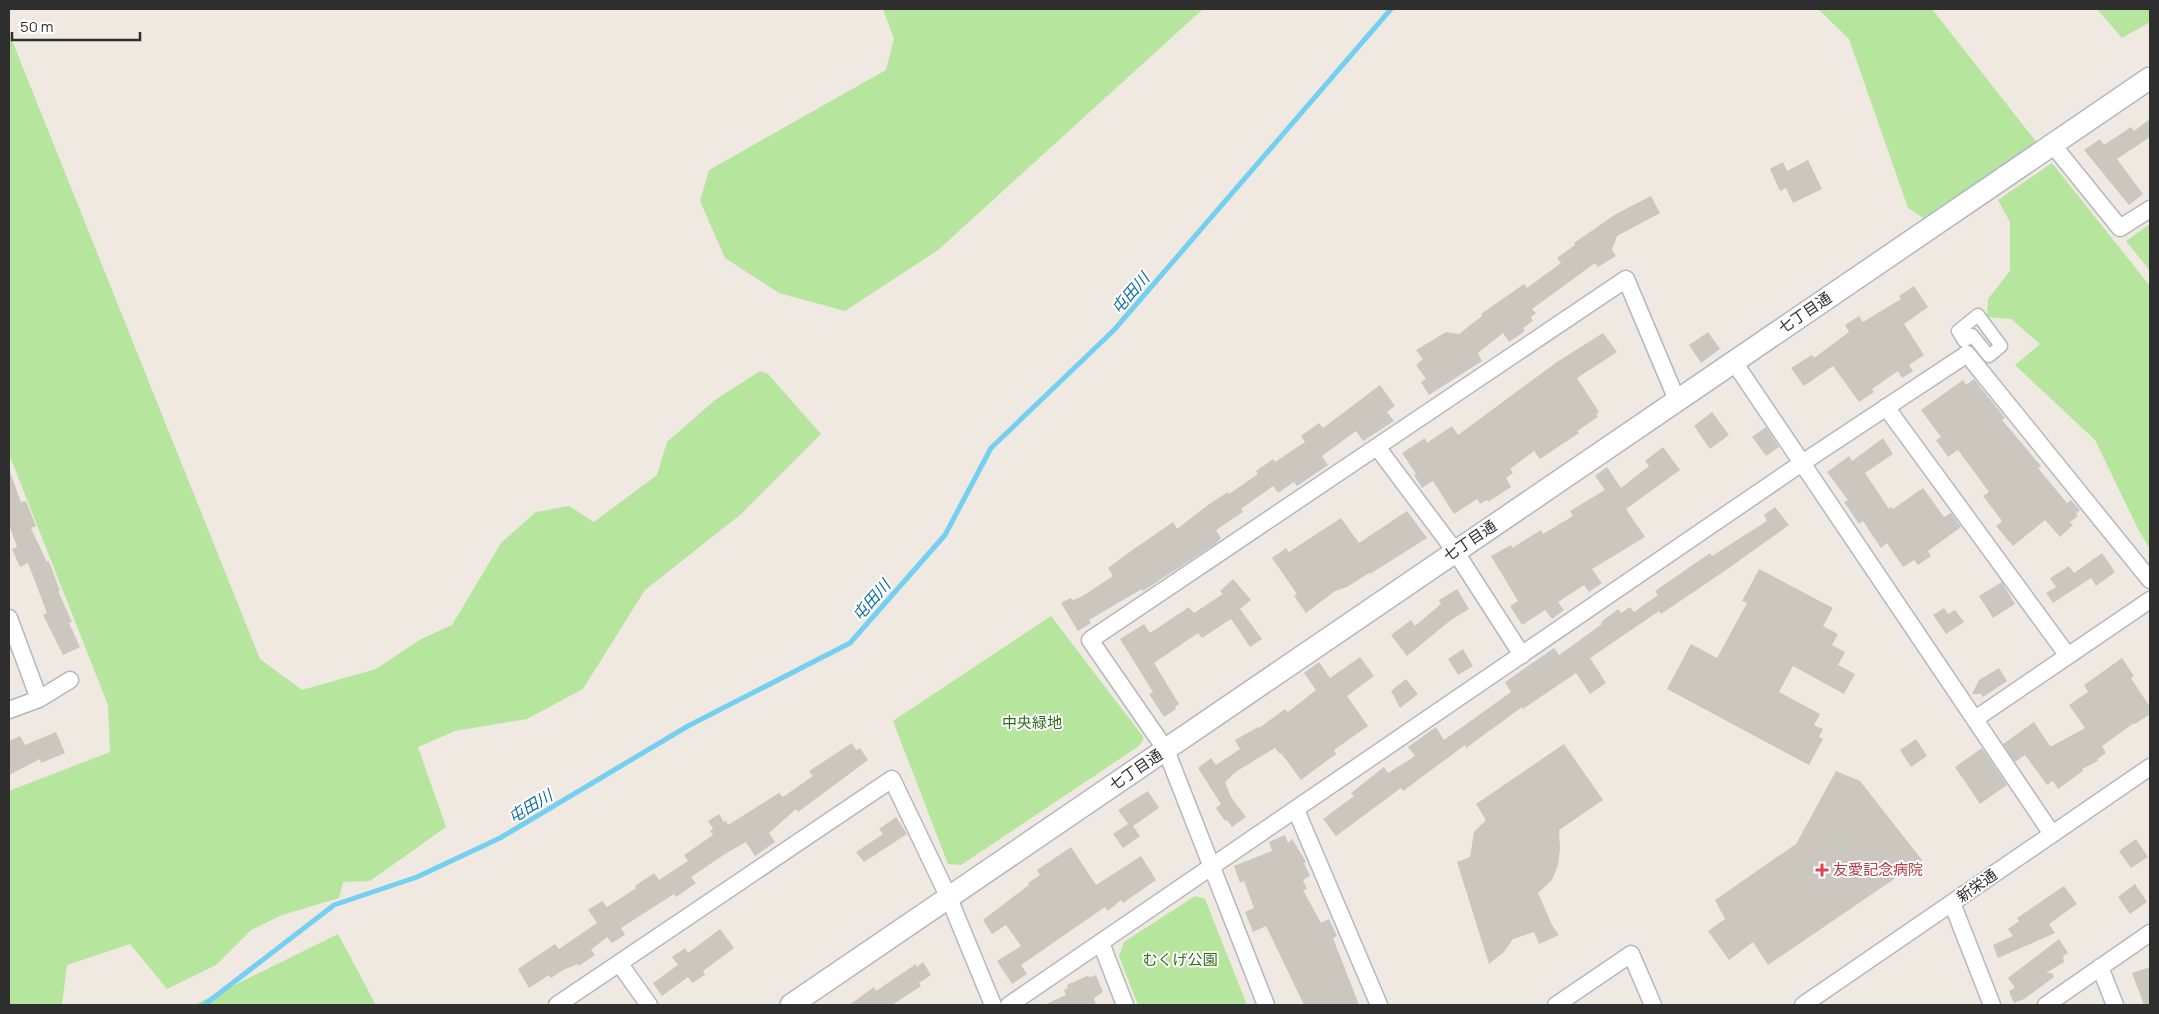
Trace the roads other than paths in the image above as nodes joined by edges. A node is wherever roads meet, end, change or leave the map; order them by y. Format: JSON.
{"nodes":[{"id":1,"x":2150,"y":78,"type":"edge"},
{"id":2,"x":2052,"y":144,"type":"junction"},
{"id":3,"x":2150,"y":209,"type":"edge"},
{"id":4,"x":1734,"y":362,"type":"junction"},
{"id":5,"x":1677,"y":400,"type":"junction"},
{"id":6,"x":1886,"y":407,"type":"junction"},
{"id":7,"x":1377,"y":447,"type":"junction"},
{"id":8,"x":1803,"y":463,"type":"junction"},
{"id":9,"x":1455,"y":551,"type":"junction"},
{"id":10,"x":2150,"y":580,"type":"edge"},
{"id":11,"x":2150,"y":600,"type":"edge"},
{"id":12,"x":9,"y":618,"type":"edge"},
{"id":13,"x":1522,"y":655,"type":"junction"},
{"id":14,"x":2068,"y":656,"type":"junction"},
{"id":15,"x":70,"y":680,"type":"dead end"},
{"id":16,"x":39,"y":699,"type":"junction"},
{"id":17,"x":9,"y":710,"type":"edge"},
{"id":18,"x":1975,"y":719,"type":"junction"},
{"id":19,"x":1166,"y":750,"type":"junction"},
{"id":20,"x":2150,"y":767,"type":"edge"},
{"id":21,"x":1296,"y":810,"type":"junction"},
{"id":22,"x":2052,"y":834,"type":"junction"},
{"id":23,"x":1212,"y":867,"type":"junction"},
{"id":24,"x":949,"y":898,"type":"junction"},
{"id":25,"x":1952,"y":904,"type":"junction"},
{"id":26,"x":2150,"y":933,"type":"edge"},
{"id":27,"x":1101,"y":943,"type":"junction"},
{"id":28,"x":619,"y":963,"type":"junction"},
{"id":29,"x":2100,"y":967,"type":"junction"},
{"id":30,"x":557,"y":1005,"type":"edge"},
{"id":31,"x":649,"y":1005,"type":"edge"},
{"id":32,"x":791,"y":1005,"type":"edge"},
{"id":33,"x":993,"y":1005,"type":"edge"},
{"id":34,"x":1009,"y":1005,"type":"edge"},
{"id":35,"x":1125,"y":1005,"type":"edge"},
{"id":36,"x":1266,"y":1005,"type":"edge"},
{"id":37,"x":1379,"y":1005,"type":"edge"},
{"id":38,"x":1556,"y":1005,"type":"edge"},
{"id":39,"x":1653,"y":1005,"type":"edge"},
{"id":40,"x":1803,"y":1005,"type":"edge"},
{"id":41,"x":1992,"y":1005,"type":"edge"},
{"id":42,"x":2046,"y":1005,"type":"edge"},
{"id":43,"x":2115,"y":1005,"type":"edge"}],
"edges":[{"from":1,"to":2,"type":"street","name":"七丁目通"},
{"from":2,"to":3,"type":"street"},
{"from":2,"to":4,"type":"street","name":"七丁目通"},
{"from":4,"to":5,"type":"street","name":"七丁目通"},
{"from":4,"to":8,"type":"street"},
{"from":5,"to":7,"type":"street"},
{"from":5,"to":9,"type":"street","name":"七丁目通"},
{"from":6,"to":8,"type":"street"},
{"from":6,"to":10,"type":"street"},
{"from":6,"to":14,"type":"street"},
{"from":7,"to":9,"type":"street"},
{"from":7,"to":19,"type":"street"},
{"from":8,"to":13,"type":"street"},
{"from":8,"to":18,"type":"street"},
{"from":9,"to":13,"type":"street"},
{"from":9,"to":19,"type":"street","name":"七丁目通"},
{"from":11,"to":14,"type":"street"},
{"from":12,"to":16,"type":"street"},
{"from":13,"to":21,"type":"street"},
{"from":14,"to":18,"type":"street"},
{"from":15,"to":16,"type":"street"},
{"from":16,"to":17,"type":"street"},
{"from":18,"to":22,"type":"street"},
{"from":19,"to":23,"type":"street"},
{"from":19,"to":24,"type":"street","name":"七丁目通"},
{"from":20,"to":22,"type":"street","name":"新栄通"},
{"from":21,"to":23,"type":"street"},
{"from":21,"to":37,"type":"street"},
{"from":22,"to":25,"type":"street","name":"新栄通"},
{"from":23,"to":27,"type":"street"},
{"from":23,"to":36,"type":"street"},
{"from":24,"to":28,"type":"street"},
{"from":24,"to":32,"type":"street","name":"七丁目通"},
{"from":24,"to":33,"type":"street"},
{"from":25,"to":40,"type":"street","name":"新栄通"},
{"from":25,"to":41,"type":"street"},
{"from":26,"to":29,"type":"street"},
{"from":27,"to":34,"type":"street"},
{"from":27,"to":35,"type":"street"},
{"from":28,"to":30,"type":"street"},
{"from":28,"to":31,"type":"street"},
{"from":29,"to":42,"type":"street"},
{"from":29,"to":43,"type":"street"},
{"from":38,"to":39,"type":"street"}]}
